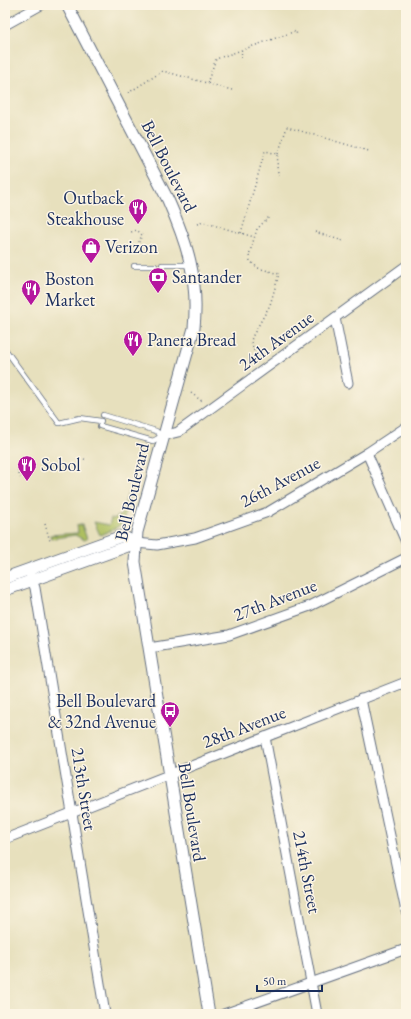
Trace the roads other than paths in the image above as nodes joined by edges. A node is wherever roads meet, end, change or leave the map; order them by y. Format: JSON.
{"nodes":[{"id":1,"x":41,"y":5,"type":"edge"},
{"id":2,"x":67,"y":5,"type":"edge"},
{"id":3,"x":5,"y":25,"type":"edge"},
{"id":4,"x":191,"y":265,"type":"junction"},
{"id":5,"x":134,"y":266,"type":"dead end"},
{"id":6,"x":155,"y":266,"type":"dead end"},
{"id":7,"x":162,"y":266,"type":"dead end"},
{"id":8,"x":406,"y":266,"type":"edge"},
{"id":9,"x":335,"y":318,"type":"junction"},
{"id":10,"x":5,"y":349,"type":"edge"},
{"id":11,"x":348,"y":382,"type":"dead end"},
{"id":12,"x":100,"y":426,"type":"dead end"},
{"id":13,"x":406,"y":427,"type":"edge"},
{"id":14,"x":162,"y":436,"type":"junction"},
{"id":15,"x":367,"y":453,"type":"junction"},
{"id":16,"x":406,"y":542,"type":"edge"},
{"id":17,"x":136,"y":543,"type":"junction"},
{"id":18,"x":406,"y":558,"type":"edge"},
{"id":19,"x":30,"y":574,"type":"junction"},
{"id":20,"x":5,"y":578,"type":"edge"},
{"id":21,"x":5,"y":590,"type":"edge"},
{"id":22,"x":148,"y":648,"type":"junction"},
{"id":23,"x":406,"y":682,"type":"edge"},
{"id":24,"x":361,"y":699,"type":"junction"},
{"id":25,"x":265,"y":736,"type":"junction"},
{"id":26,"x":169,"y":774,"type":"junction"},
{"id":27,"x":71,"y":813,"type":"junction"},
{"id":28,"x":5,"y":839,"type":"edge"},
{"id":29,"x":406,"y":911,"type":"edge"},
{"id":30,"x":406,"y":949,"type":"edge"},
{"id":31,"x":311,"y":983,"type":"junction"},
{"id":32,"x":105,"y":1014,"type":"edge"},
{"id":33,"x":208,"y":1014,"type":"edge"},
{"id":34,"x":224,"y":1014,"type":"edge"},
{"id":35,"x":317,"y":1014,"type":"edge"}],
"edges":[{"from":1,"to":3,"type":"street"},
{"from":2,"to":4,"type":"street","name":"Bell Boulevard"},
{"from":4,"to":7,"type":"lane"},
{"from":4,"to":14,"type":"street","name":"Bell Boulevard"},
{"from":5,"to":6,"type":"lane"},
{"from":8,"to":9,"type":"street","name":"24th Avenue"},
{"from":9,"to":11,"type":"street"},
{"from":9,"to":14,"type":"street","name":"24th Avenue"},
{"from":10,"to":14,"type":"lane"},
{"from":12,"to":14,"type":"lane"},
{"from":13,"to":15,"type":"street","name":"26th Avenue"},
{"from":14,"to":17,"type":"street","name":"Bell Boulevard"},
{"from":15,"to":16,"type":"street"},
{"from":15,"to":17,"type":"street","name":"26th Avenue"},
{"from":17,"to":19,"type":"street","name":"26th Avenue"},
{"from":17,"to":22,"type":"street","name":"Bell Boulevard"},
{"from":18,"to":22,"type":"street","name":"27th Avenue"},
{"from":19,"to":20,"type":"street","name":"26th Avenue"},
{"from":19,"to":21,"type":"street","name":"26th Avenue"},
{"from":19,"to":27,"type":"street","name":"213th Street"},
{"from":22,"to":26,"type":"street","name":"Bell Boulevard"},
{"from":23,"to":24,"type":"street","name":"28th Avenue"},
{"from":24,"to":25,"type":"street","name":"28th Avenue"},
{"from":24,"to":29,"type":"street"},
{"from":25,"to":26,"type":"street","name":"28th Avenue"},
{"from":25,"to":31,"type":"street","name":"214th Street"},
{"from":26,"to":27,"type":"street","name":"28th Avenue"},
{"from":26,"to":33,"type":"street","name":"Bell Boulevard"},
{"from":27,"to":28,"type":"street","name":"28th Avenue"},
{"from":27,"to":32,"type":"street","name":"213th Street"},
{"from":30,"to":31,"type":"street"},
{"from":31,"to":34,"type":"street"},
{"from":31,"to":35,"type":"street","name":"214th Street"}]}
